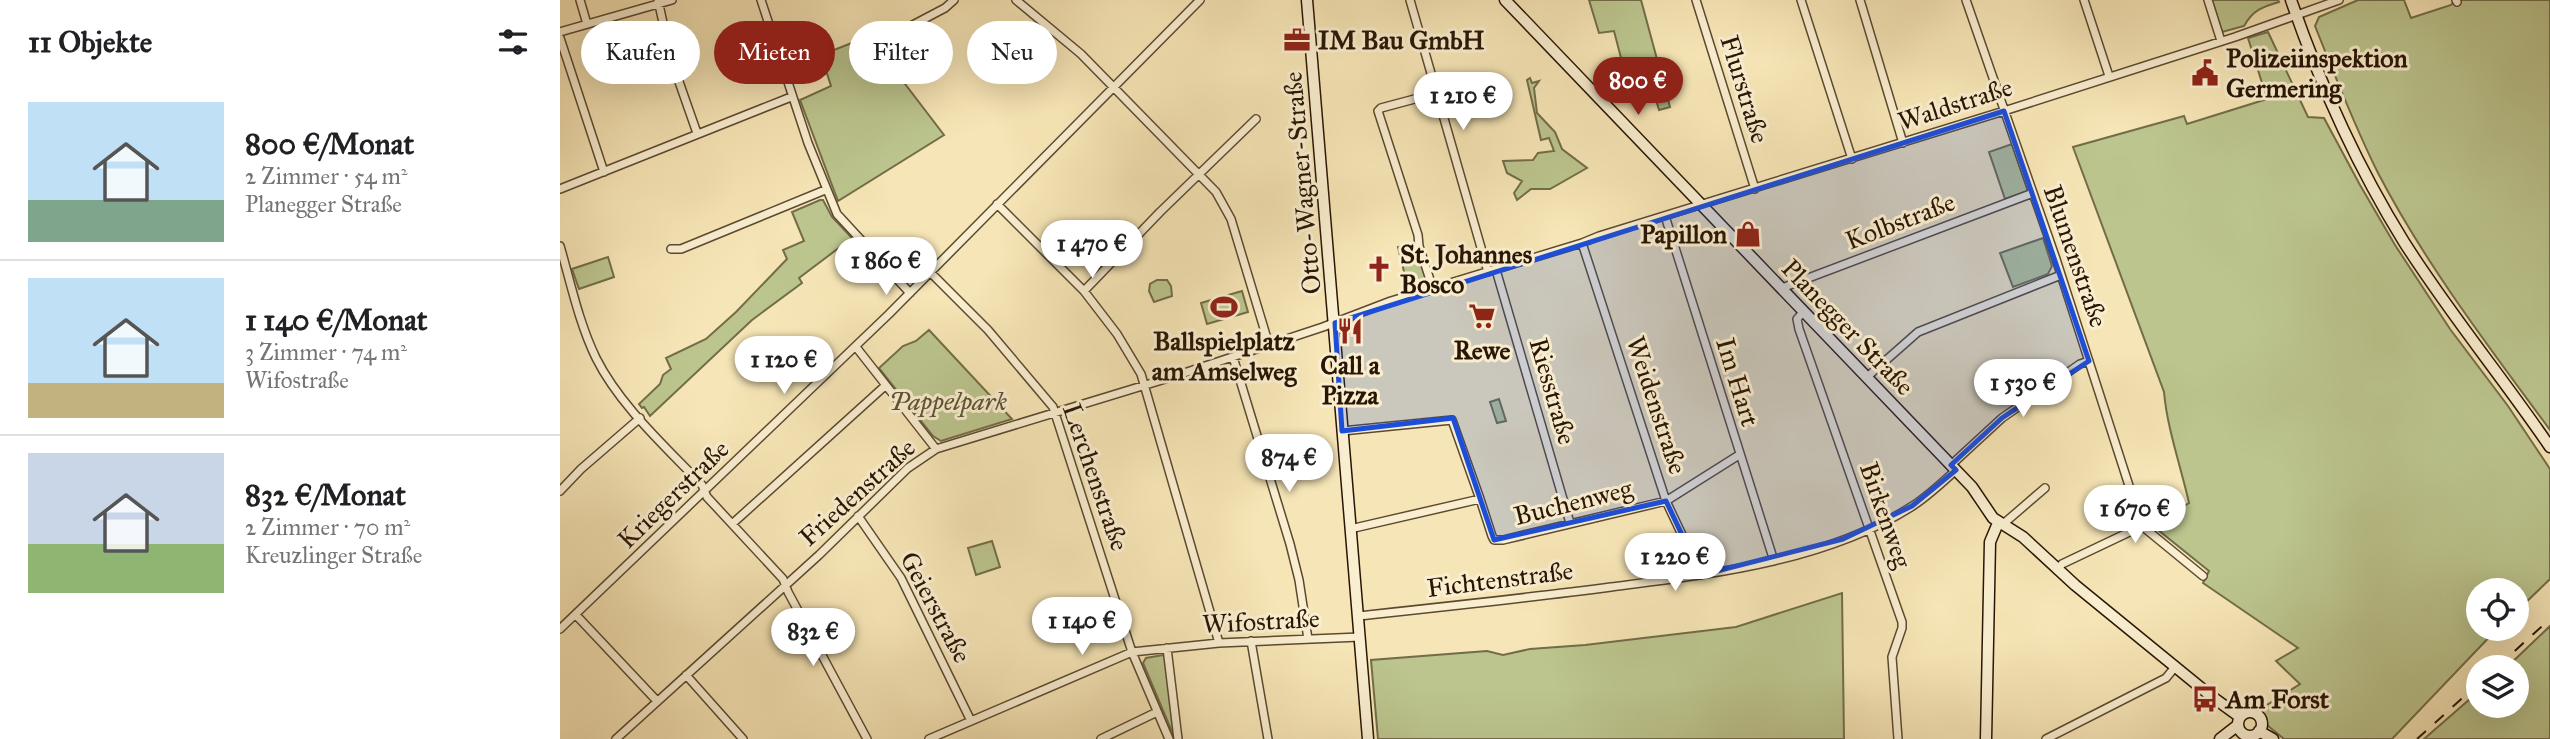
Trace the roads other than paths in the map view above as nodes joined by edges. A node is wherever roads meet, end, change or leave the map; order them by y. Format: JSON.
{"nodes":[{"id":1,"x":580,"y":0,"type":"edge"},
{"id":2,"x":672,"y":0,"type":"edge"},
{"id":3,"x":761,"y":0,"type":"edge"},
{"id":4,"x":954,"y":0,"type":"edge"},
{"id":5,"x":1200,"y":0,"type":"edge"},
{"id":6,"x":1307,"y":0,"type":"edge"},
{"id":7,"x":1410,"y":0,"type":"edge"},
{"id":8,"x":1505,"y":0,"type":"edge"},
{"id":9,"x":1696,"y":0,"type":"edge"},
{"id":10,"x":1801,"y":0,"type":"edge"},
{"id":11,"x":1860,"y":0,"type":"edge"},
{"id":12,"x":1966,"y":0,"type":"edge"},
{"id":13,"x":2084,"y":0,"type":"edge"},
{"id":14,"x":2208,"y":0,"type":"edge"},
{"id":15,"x":2291,"y":0,"type":"edge"},
{"id":16,"x":2339,"y":0,"type":"edge"},
{"id":17,"x":1019,"y":1,"type":"edge"},
{"id":18,"x":658,"y":2,"type":"edge"},
{"id":19,"x":2296,"y":15,"type":"junction"},
{"id":20,"x":586,"y":21,"type":"edge"},
{"id":21,"x":597,"y":21,"type":"edge"},
{"id":22,"x":920,"y":21,"type":"edge"},
{"id":23,"x":581,"y":26,"type":"edge"},
{"id":24,"x":560,"y":32,"type":"edge"},
{"id":25,"x":560,"y":38,"type":"edge"},
{"id":26,"x":2221,"y":41,"type":"junction"},
{"id":27,"x":2109,"y":76,"type":"junction"},
{"id":28,"x":1113,"y":85,"type":"junction"},
{"id":29,"x":1437,"y":93,"type":"junction"},
{"id":30,"x":791,"y":97,"type":"junction"},
{"id":31,"x":2004,"y":111,"type":"junction"},
{"id":32,"x":1256,"y":119,"type":"dead end"},
{"id":33,"x":697,"y":133,"type":"junction"},
{"id":34,"x":1903,"y":143,"type":"junction"},
{"id":35,"x":1852,"y":159,"type":"junction"},
{"id":36,"x":604,"y":172,"type":"junction"},
{"id":37,"x":1200,"y":175,"type":"junction"},
{"id":38,"x":560,"y":189,"type":"edge"},
{"id":39,"x":1755,"y":189,"type":"junction"},
{"id":40,"x":825,"y":190,"type":"junction"},
{"id":41,"x":2033,"y":193,"type":"junction"},
{"id":42,"x":997,"y":204,"type":"junction"},
{"id":43,"x":1701,"y":205,"type":"junction"},
{"id":44,"x":1665,"y":216,"type":"junction"},
{"id":45,"x":1582,"y":243,"type":"junction"},
{"id":46,"x":560,"y":246,"type":"edge"},
{"id":47,"x":671,"y":250,"type":"dead end"},
{"id":48,"x":1492,"y":271,"type":"junction"},
{"id":49,"x":930,"y":273,"type":"junction"},
{"id":50,"x":2061,"y":275,"type":"junction"},
{"id":51,"x":1782,"y":288,"type":"junction"},
{"id":52,"x":1433,"y":289,"type":"junction"},
{"id":53,"x":1084,"y":291,"type":"junction"},
{"id":54,"x":910,"y":293,"type":"junction"},
{"id":55,"x":1804,"y":311,"type":"junction"},
{"id":56,"x":1335,"y":323,"type":"junction"},
{"id":57,"x":1269,"y":345,"type":"junction"},
{"id":58,"x":856,"y":347,"type":"junction"},
{"id":59,"x":1233,"y":357,"type":"junction"},
{"id":60,"x":2089,"y":361,"type":"junction"},
{"id":61,"x":1867,"y":377,"type":"junction"},
{"id":62,"x":886,"y":385,"type":"junction"},
{"id":63,"x":1145,"y":385,"type":"junction"},
{"id":64,"x":1055,"y":413,"type":"junction"},
{"id":65,"x":640,"y":418,"type":"junction"},
{"id":66,"x":1342,"y":431,"type":"junction"},
{"id":67,"x":2550,"y":447,"type":"edge"},
{"id":68,"x":936,"y":449,"type":"junction"},
{"id":69,"x":1740,"y":455,"type":"junction"},
{"id":70,"x":1953,"y":467,"type":"junction"},
{"id":71,"x":2045,"y":488,"type":"dead end"},
{"id":72,"x":560,"y":491,"type":"edge"},
{"id":73,"x":705,"y":492,"type":"junction"},
{"id":74,"x":1479,"y":499,"type":"junction"},
{"id":75,"x":1666,"y":500,"type":"junction"},
{"id":76,"x":858,"y":516,"type":"junction"},
{"id":77,"x":1570,"y":523,"type":"junction"},
{"id":78,"x":732,"y":524,"type":"junction"},
{"id":79,"x":2000,"y":524,"type":"junction"},
{"id":80,"x":2143,"y":526,"type":"junction"},
{"id":81,"x":1350,"y":529,"type":"junction"},
{"id":82,"x":1869,"y":529,"type":"junction"},
{"id":83,"x":1774,"y":561,"type":"junction"},
{"id":84,"x":2057,"y":570,"type":"junction"},
{"id":85,"x":1701,"y":575,"type":"junction"},
{"id":86,"x":2203,"y":576,"type":"dead end"},
{"id":87,"x":785,"y":584,"type":"junction"},
{"id":88,"x":576,"y":615,"type":"junction"},
{"id":89,"x":1358,"y":616,"type":"junction"},
{"id":90,"x":560,"y":629,"type":"edge"},
{"id":91,"x":1360,"y":637,"type":"junction"},
{"id":92,"x":1308,"y":639,"type":"junction"},
{"id":93,"x":1251,"y":642,"type":"junction"},
{"id":94,"x":1219,"y":643,"type":"junction"},
{"id":95,"x":1167,"y":648,"type":"junction"},
{"id":96,"x":1132,"y":653,"type":"junction"},
{"id":97,"x":2175,"y":667,"type":"junction"},
{"id":98,"x":686,"y":675,"type":"junction"},
{"id":99,"x":657,"y":701,"type":"junction"},
{"id":100,"x":1157,"y":712,"type":"junction"},
{"id":101,"x":971,"y":721,"type":"junction"},
{"id":102,"x":2240,"y":725,"type":"junction"},
{"id":103,"x":2259,"y":731,"type":"junction"},
{"id":104,"x":616,"y":739,"type":"edge"},
{"id":105,"x":743,"y":739,"type":"edge"},
{"id":106,"x":867,"y":739,"type":"edge"},
{"id":107,"x":929,"y":739,"type":"edge"},
{"id":108,"x":1101,"y":739,"type":"edge"},
{"id":109,"x":1169,"y":739,"type":"edge"},
{"id":110,"x":1178,"y":739,"type":"edge"},
{"id":111,"x":1268,"y":739,"type":"edge"},
{"id":112,"x":1368,"y":739,"type":"edge"},
{"id":113,"x":1898,"y":739,"type":"edge"},
{"id":114,"x":1986,"y":739,"type":"edge"},
{"id":115,"x":2046,"y":739,"type":"edge"},
{"id":116,"x":2220,"y":739,"type":"edge"},
{"id":117,"x":2229,"y":739,"type":"edge"},
{"id":118,"x":2273,"y":739,"type":"edge"}],
"edges":[{"from":1,"to":20,"type":"street"},
{"from":2,"to":18,"type":"street"},
{"from":3,"to":30,"type":"street"},
{"from":4,"to":22,"type":"street"},
{"from":5,"to":28,"type":"street","name":"Kriegerstraße"},
{"from":6,"to":56,"type":"street","name":"Otto-Wagner-Straße"},
{"from":7,"to":29,"type":"street","name":"Riesstraße"},
{"from":8,"to":43,"type":"street","name":"Planegger Straße"},
{"from":9,"to":39,"type":"street","name":"Flurstraße"},
{"from":10,"to":35,"type":"street"},
{"from":11,"to":34,"type":"street"},
{"from":12,"to":31,"type":"street","name":"Blumenstraße"},
{"from":13,"to":27,"type":"street"},
{"from":14,"to":26,"type":"street"},
{"from":15,"to":19,"type":"street"},
{"from":16,"to":19,"type":"street","name":"Waldstraße"},
{"from":17,"to":28,"type":"street"},
{"from":18,"to":21,"type":"street"},
{"from":18,"to":33,"type":"street"},
{"from":19,"to":26,"type":"street","name":"Waldstraße"},
{"from":19,"to":67,"type":"street"},
{"from":23,"to":24,"type":"street"},
{"from":25,"to":36,"type":"street"},
{"from":26,"to":27,"type":"street","name":"Waldstraße"},
{"from":27,"to":31,"type":"street","name":"Waldstraße"},
{"from":28,"to":37,"type":"street"},
{"from":28,"to":42,"type":"street","name":"Kriegerstraße"},
{"from":29,"to":48,"type":"street","name":"Riesstraße"},
{"from":29,"to":52,"type":"street"},
{"from":30,"to":33,"type":"street"},
{"from":30,"to":40,"type":"street"},
{"from":31,"to":34,"type":"street","name":"Waldstraße"},
{"from":31,"to":41,"type":"street","name":"Blumenstraße"},
{"from":32,"to":37,"type":"street"},
{"from":33,"to":36,"type":"street"},
{"from":34,"to":35,"type":"street","name":"Waldstraße"},
{"from":35,"to":39,"type":"street","name":"Waldstraße"},
{"from":36,"to":38,"type":"street"},
{"from":37,"to":53,"type":"street"},
{"from":37,"to":57,"type":"street"},
{"from":39,"to":43,"type":"street","name":"Waldstraße"},
{"from":40,"to":47,"type":"street"},
{"from":40,"to":54,"type":"street"},
{"from":41,"to":50,"type":"street","name":"Blumenstraße"},
{"from":41,"to":51,"type":"street","name":"Kolbstraße"},
{"from":42,"to":49,"type":"street","name":"Kriegerstraße"},
{"from":42,"to":53,"type":"street"},
{"from":43,"to":44,"type":"street","name":"Friedenstraße"},
{"from":43,"to":51,"type":"street","name":"Planegger Straße"},
{"from":44,"to":45,"type":"street","name":"Friedenstraße"},
{"from":44,"to":69,"type":"street","name":"Im Hart"},
{"from":45,"to":48,"type":"street","name":"Friedenstraße"},
{"from":45,"to":75,"type":"street","name":"Weidenstraße"},
{"from":46,"to":65,"type":"street"},
{"from":48,"to":52,"type":"street","name":"Friedenstraße"},
{"from":48,"to":77,"type":"street","name":"Riesstraße"},
{"from":49,"to":54,"type":"street","name":"Kriegerstraße"},
{"from":49,"to":64,"type":"street","name":"Lerchenstraße"},
{"from":50,"to":60,"type":"street","name":"Blumenstraße"},
{"from":50,"to":61,"type":"street"},
{"from":51,"to":55,"type":"street","name":"Planegger Straße"},
{"from":52,"to":56,"type":"street","name":"Friedenstraße"},
{"from":53,"to":63,"type":"street"},
{"from":54,"to":58,"type":"street","name":"Kriegerstraße"},
{"from":55,"to":61,"type":"street","name":"Planegger Straße"},
{"from":55,"to":82,"type":"street","name":"Birkenweg"},
{"from":56,"to":57,"type":"street","name":"Friedenstraße"},
{"from":56,"to":66,"type":"street","name":"Otto-Wagner-Straße"},
{"from":57,"to":59,"type":"street","name":"Friedenstraße"},
{"from":58,"to":62,"type":"street"},
{"from":58,"to":73,"type":"street","name":"Kriegerstraße"},
{"from":59,"to":63,"type":"street","name":"Friedenstraße"},
{"from":59,"to":92,"type":"street"},
{"from":60,"to":70,"type":"street","name":"Fichtenstraße"},
{"from":60,"to":80,"type":"street","name":"Blumenstraße"},
{"from":61,"to":70,"type":"street","name":"Planegger Straße"},
{"from":62,"to":68,"type":"street"},
{"from":62,"to":78,"type":"street"},
{"from":63,"to":64,"type":"street","name":"Friedenstraße"},
{"from":63,"to":94,"type":"street"},
{"from":64,"to":68,"type":"street","name":"Friedenstraße"},
{"from":64,"to":96,"type":"street","name":"Lerchenstraße"},
{"from":65,"to":72,"type":"street"},
{"from":65,"to":73,"type":"street"},
{"from":66,"to":74,"type":"street"},
{"from":66,"to":81,"type":"street","name":"Otto-Wagner-Straße"},
{"from":68,"to":76,"type":"street","name":"Friedenstraße"},
{"from":69,"to":75,"type":"street","name":"Buchenweg"},
{"from":69,"to":83,"type":"street","name":"Im Hart"},
{"from":70,"to":79,"type":"street","name":"Planegger Straße"},
{"from":70,"to":82,"type":"street","name":"Fichtenstraße"},
{"from":71,"to":79,"type":"street"},
{"from":73,"to":78,"type":"street"},
{"from":73,"to":88,"type":"street","name":"Kriegerstraße"},
{"from":74,"to":77,"type":"street","name":"Buchenweg"},
{"from":74,"to":81,"type":"street","name":"Buchenweg"},
{"from":75,"to":77,"type":"street","name":"Buchenweg"},
{"from":75,"to":85,"type":"street","name":"Weidenstraße"},
{"from":76,"to":87,"type":"street","name":"Friedenstraße"},
{"from":76,"to":101,"type":"street","name":"Geierstraße"},
{"from":78,"to":87,"type":"street"},
{"from":79,"to":84,"type":"street","name":"Planegger Straße"},
{"from":79,"to":114,"type":"street"},
{"from":80,"to":84,"type":"street"},
{"from":80,"to":86,"type":"street"},
{"from":81,"to":89,"type":"street","name":"Otto-Wagner-Straße"},
{"from":82,"to":83,"type":"street","name":"Fichtenstraße"},
{"from":82,"to":113,"type":"street","name":"Birkenweg"},
{"from":83,"to":85,"type":"street","name":"Fichtenstraße"},
{"from":84,"to":97,"type":"street","name":"Planegger Straße"},
{"from":85,"to":89,"type":"street","name":"Fichtenstraße"},
{"from":87,"to":98,"type":"street","name":"Friedenstraße"},
{"from":87,"to":106,"type":"street"},
{"from":88,"to":90,"type":"street","name":"Kriegerstraße"},
{"from":88,"to":99,"type":"street"},
{"from":89,"to":91,"type":"street","name":"Otto-Wagner-Straße"},
{"from":91,"to":92,"type":"street","name":"Wifostraße"},
{"from":91,"to":112,"type":"street","name":"Otto-Wagner-Straße"},
{"from":92,"to":93,"type":"street","name":"Wifostraße"},
{"from":93,"to":94,"type":"street","name":"Wifostraße"},
{"from":93,"to":111,"type":"street"},
{"from":94,"to":95,"type":"street","name":"Wifostraße"},
{"from":95,"to":96,"type":"street","name":"Wifostraße"},
{"from":95,"to":110,"type":"street"},
{"from":96,"to":100,"type":"street","name":"Lerchenstraße"},
{"from":96,"to":101,"type":"street","name":"Wifostraße"},
{"from":97,"to":102,"type":"street","name":"Planegger Straße"},
{"from":97,"to":115,"type":"street"},
{"from":98,"to":99,"type":"street","name":"Friedenstraße"},
{"from":98,"to":105,"type":"street"},
{"from":99,"to":104,"type":"street","name":"Friedenstraße"},
{"from":100,"to":108,"type":"street"},
{"from":100,"to":109,"type":"street","name":"Lerchenstraße"},
{"from":101,"to":107,"type":"street","name":"Wifostraße"},
{"from":102,"to":103,"type":"street"},
{"from":102,"to":103,"type":"street","name":"Planegger Straße"},
{"from":102,"to":116,"type":"street"},
{"from":102,"to":117,"type":"street"},
{"from":103,"to":118,"type":"street","name":"Planegger Straße"}]}
